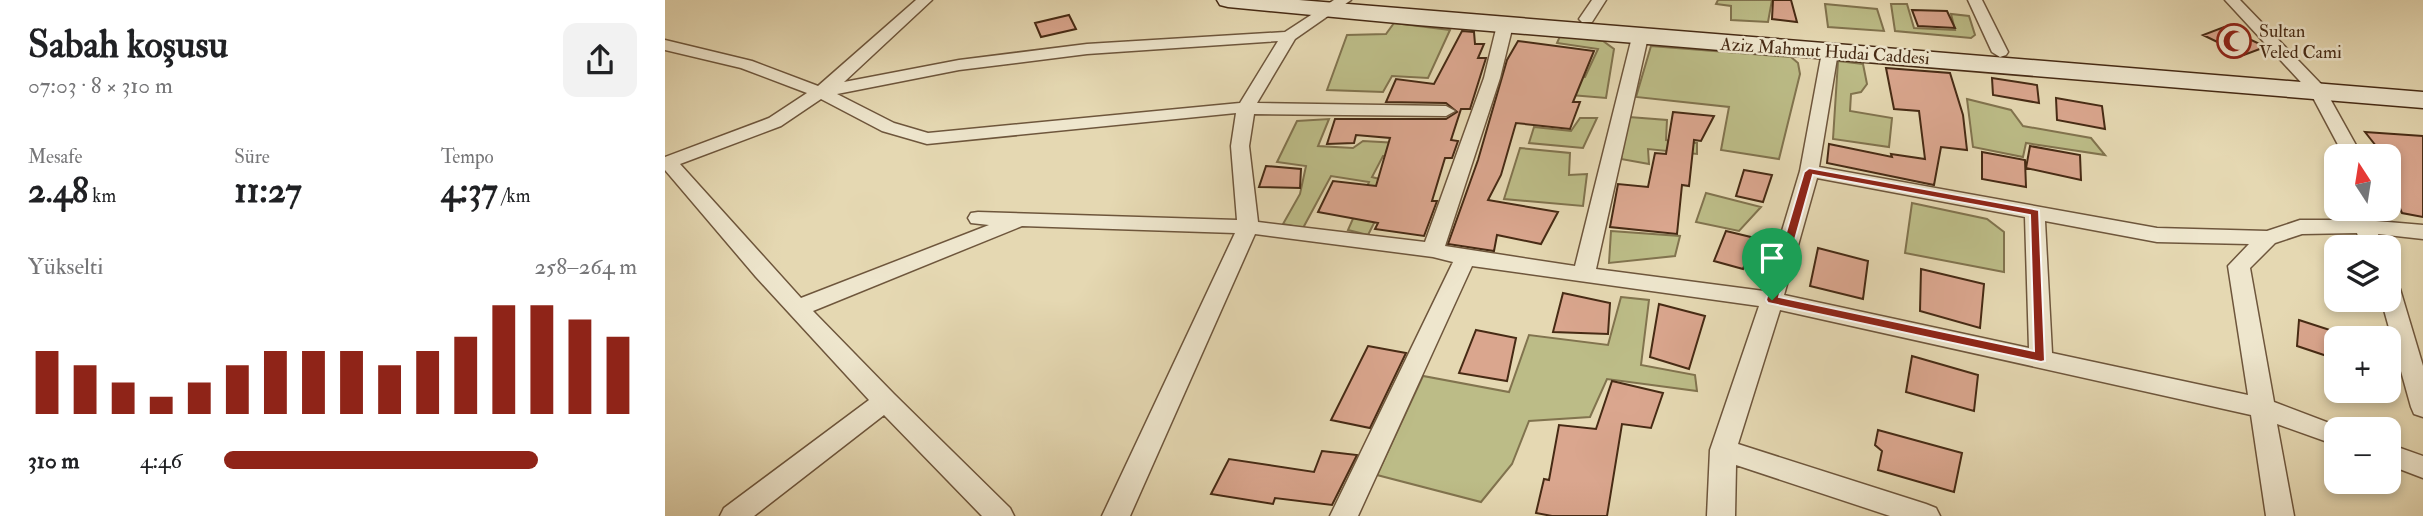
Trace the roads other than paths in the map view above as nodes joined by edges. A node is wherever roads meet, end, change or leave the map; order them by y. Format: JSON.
{"nodes":[{"id":1,"x":925,"y":0,"type":"edge"},
{"id":2,"x":1228,"y":0,"type":"edge"},
{"id":3,"x":1370,"y":0,"type":"edge"},
{"id":4,"x":1975,"y":0,"type":"edge"},
{"id":5,"x":2232,"y":0,"type":"edge"},
{"id":6,"x":1336,"y":5,"type":"edge"},
{"id":7,"x":1593,"y":9,"type":"edge"},
{"id":8,"x":1505,"y":25,"type":"junction"},
{"id":9,"x":1289,"y":36,"type":"junction"},
{"id":10,"x":1640,"y":37,"type":"junction"},
{"id":11,"x":665,"y":45,"type":"edge"},
{"id":12,"x":1831,"y":52,"type":"junction"},
{"id":13,"x":2000,"y":52,"type":"junction"},
{"id":14,"x":2311,"y":83,"type":"junction"},
{"id":15,"x":2423,"y":91,"type":"edge"},
{"id":16,"x":820,"y":92,"type":"junction"},
{"id":17,"x":2423,"y":100,"type":"edge"},
{"id":18,"x":1246,"y":107,"type":"junction"},
{"id":19,"x":1446,"y":111,"type":"dead end"},
{"id":20,"x":2346,"y":144,"type":"edge"},
{"id":21,"x":667,"y":163,"type":"edge"},
{"id":22,"x":1809,"y":172,"type":"junction"},
{"id":23,"x":2035,"y":213,"type":"junction"},
{"id":24,"x":978,"y":218,"type":"dead end"},
{"id":25,"x":1019,"y":219,"type":"junction"},
{"id":26,"x":2340,"y":221,"type":"edge"},
{"id":27,"x":2381,"y":221,"type":"edge"},
{"id":28,"x":1248,"y":227,"type":"junction"},
{"id":29,"x":2423,"y":232,"type":"edge"},
{"id":30,"x":2268,"y":238,"type":"junction"},
{"id":31,"x":1433,"y":250,"type":"junction"},
{"id":32,"x":1465,"y":258,"type":"junction"},
{"id":33,"x":1584,"y":273,"type":"junction"},
{"id":34,"x":1772,"y":300,"type":"junction"},
{"id":35,"x":798,"y":308,"type":"junction"},
{"id":36,"x":2396,"y":312,"type":"edge"},
{"id":37,"x":2041,"y":357,"type":"junction"},
{"id":38,"x":885,"y":401,"type":"junction"},
{"id":39,"x":2423,"y":407,"type":"edge"},
{"id":40,"x":2262,"y":408,"type":"junction"},
{"id":41,"x":2324,"y":431,"type":"edge"},
{"id":42,"x":1723,"y":450,"type":"junction"},
{"id":43,"x":2401,"y":459,"type":"edge"},
{"id":44,"x":2423,"y":467,"type":"edge"},
{"id":45,"x":734,"y":516,"type":"edge"},
{"id":46,"x":1000,"y":516,"type":"edge"},
{"id":47,"x":1116,"y":516,"type":"edge"},
{"id":48,"x":1345,"y":516,"type":"edge"},
{"id":49,"x":1721,"y":516,"type":"edge"},
{"id":50,"x":1926,"y":516,"type":"edge"},
{"id":51,"x":2280,"y":516,"type":"edge"}],
"edges":[{"from":1,"to":16,"type":"street"},
{"from":2,"to":6,"type":"street","name":"Aziz Mahmut Hudai Caddesi"},
{"from":3,"to":7,"type":"street","name":"Aziz Mahmut Hudai Caddesi"},
{"from":4,"to":13,"type":"street"},
{"from":5,"to":14,"type":"street"},
{"from":6,"to":8,"type":"street","name":"Aziz Mahmut Hudai Caddesi"},
{"from":6,"to":9,"type":"street"},
{"from":7,"to":13,"type":"street","name":"Aziz Mahmut Hudai Caddesi"},
{"from":8,"to":10,"type":"street","name":"Aziz Mahmut Hudai Caddesi"},
{"from":8,"to":31,"type":"street"},
{"from":9,"to":16,"type":"street"},
{"from":9,"to":18,"type":"street"},
{"from":10,"to":12,"type":"street","name":"Aziz Mahmut Hudai Caddesi"},
{"from":10,"to":33,"type":"street"},
{"from":11,"to":16,"type":"street"},
{"from":12,"to":14,"type":"street","name":"Aziz Mahmut Hudai Caddesi"},
{"from":12,"to":22,"type":"street"},
{"from":13,"to":14,"type":"street","name":"Aziz Mahmut Hudai Caddesi"},
{"from":14,"to":15,"type":"street","name":"Aziz Mahmut Hudai Caddesi"},
{"from":14,"to":17,"type":"street","name":"Aziz Mahmut Hudai Caddesi"},
{"from":14,"to":20,"type":"street"},
{"from":16,"to":18,"type":"street"},
{"from":16,"to":21,"type":"street"},
{"from":18,"to":19,"type":"street"},
{"from":18,"to":28,"type":"street"},
{"from":21,"to":35,"type":"street"},
{"from":22,"to":23,"type":"street"},
{"from":22,"to":34,"type":"street"},
{"from":23,"to":30,"type":"street"},
{"from":23,"to":37,"type":"street"},
{"from":24,"to":25,"type":"street"},
{"from":25,"to":28,"type":"street"},
{"from":25,"to":35,"type":"street"},
{"from":26,"to":30,"type":"street"},
{"from":27,"to":29,"type":"street"},
{"from":28,"to":31,"type":"street"},
{"from":28,"to":47,"type":"street"},
{"from":30,"to":40,"type":"street"},
{"from":31,"to":32,"type":"street"},
{"from":32,"to":33,"type":"street"},
{"from":32,"to":48,"type":"street"},
{"from":33,"to":34,"type":"street"},
{"from":34,"to":37,"type":"street"},
{"from":34,"to":42,"type":"street"},
{"from":35,"to":38,"type":"street"},
{"from":36,"to":39,"type":"street"},
{"from":37,"to":40,"type":"street"},
{"from":38,"to":45,"type":"street"},
{"from":38,"to":46,"type":"street"},
{"from":40,"to":41,"type":"street"},
{"from":40,"to":51,"type":"street"},
{"from":42,"to":49,"type":"street"},
{"from":42,"to":50,"type":"street"},
{"from":43,"to":44,"type":"street"}]}
